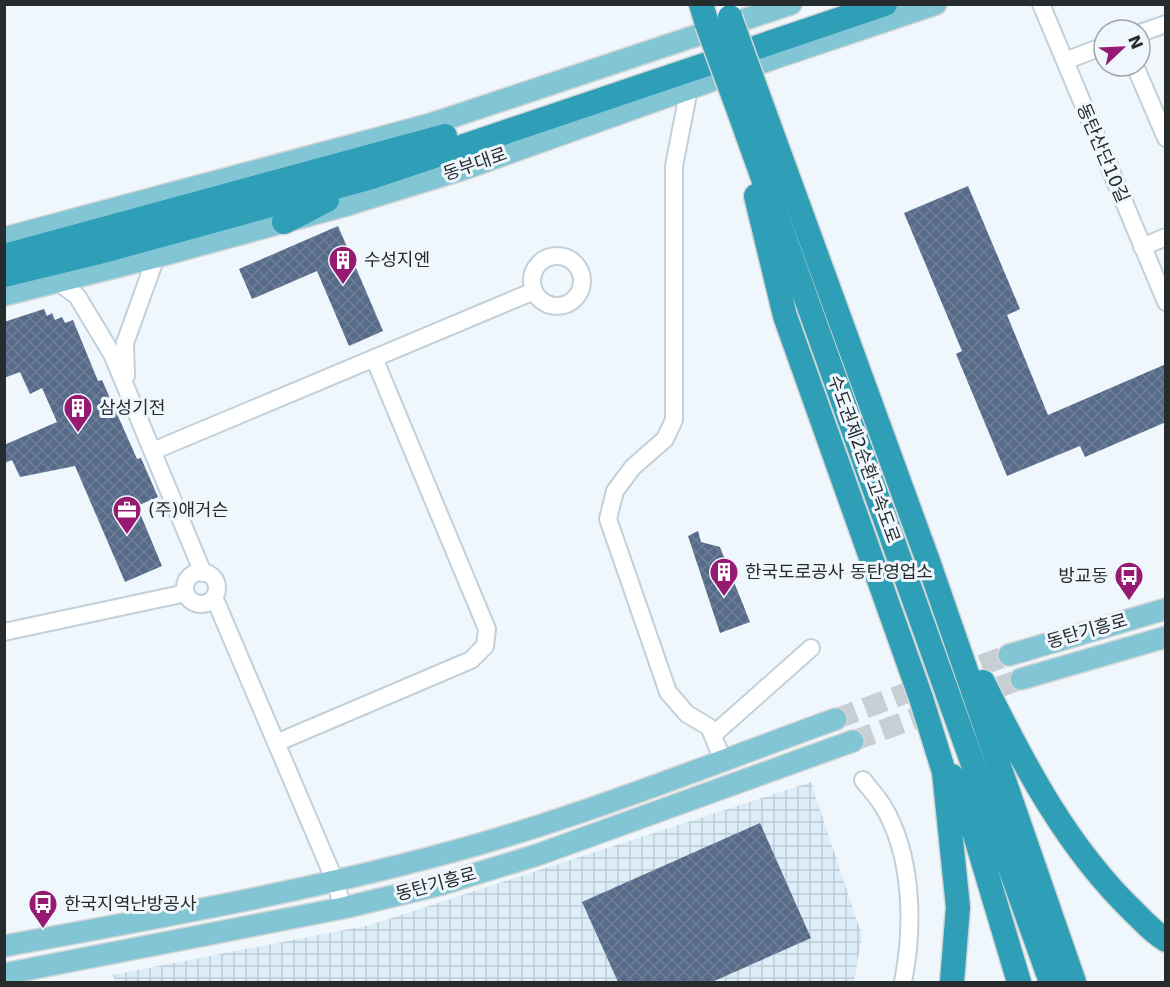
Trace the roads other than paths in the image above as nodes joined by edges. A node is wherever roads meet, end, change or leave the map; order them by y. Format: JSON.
{"nodes":[{"id":1,"x":791,"y":4,"type":"edge"},
{"id":2,"x":837,"y":4,"type":"edge"},
{"id":3,"x":885,"y":4,"type":"edge"},
{"id":4,"x":936,"y":4,"type":"edge"},
{"id":5,"x":1041,"y":4,"type":"edge"},
{"id":6,"x":716,"y":12,"type":"edge"},
{"id":7,"x":1092,"y":51,"type":"edge"},
{"id":8,"x":1065,"y":61,"type":"junction"},
{"id":9,"x":1141,"y":78,"type":"edge"},
{"id":10,"x":689,"y":89,"type":"junction"},
{"id":11,"x":747,"y":99,"type":"junction"},
{"id":12,"x":1166,"y":138,"type":"edge"},
{"id":13,"x":397,"y":150,"type":"junction"},
{"id":14,"x":372,"y":177,"type":"junction"},
{"id":15,"x":284,"y":222,"type":"junction"},
{"id":16,"x":54,"y":226,"type":"junction"},
{"id":17,"x":1166,"y":237,"type":"edge"},
{"id":18,"x":4,"y":238,"type":"edge"},
{"id":19,"x":1142,"y":247,"type":"junction"},
{"id":20,"x":4,"y":256,"type":"edge"},
{"id":21,"x":156,"y":257,"type":"junction"},
{"id":22,"x":4,"y":275,"type":"edge"},
{"id":23,"x":58,"y":282,"type":"junction"},
{"id":24,"x":534,"y":291,"type":"dead end"},
{"id":25,"x":4,"y":295,"type":"edge"},
{"id":26,"x":1166,"y":302,"type":"edge"},
{"id":27,"x":374,"y":358,"type":"junction"},
{"id":28,"x":127,"y":389,"type":"junction"},
{"id":29,"x":153,"y":451,"type":"junction"},
{"id":30,"x":928,"y":561,"type":"junction"},
{"id":31,"x":203,"y":573,"type":"junction"},
{"id":32,"x":186,"y":593,"type":"junction"},
{"id":33,"x":214,"y":597,"type":"junction"},
{"id":34,"x":1166,"y":609,"type":"edge"},
{"id":35,"x":4,"y":632,"type":"edge"},
{"id":36,"x":1166,"y":637,"type":"edge"},
{"id":37,"x":811,"y":648,"type":"dead end"},
{"id":38,"x":1010,"y":655,"type":"tunnel mouth"},
{"id":39,"x":1021,"y":679,"type":"tunnel mouth"},
{"id":40,"x":921,"y":698,"type":"junction"},
{"id":41,"x":836,"y":719,"type":"tunnel mouth"},
{"id":42,"x":713,"y":735,"type":"junction"},
{"id":43,"x":853,"y":741,"type":"tunnel mouth"},
{"id":44,"x":276,"y":743,"type":"junction"},
{"id":45,"x":723,"y":760,"type":"junction"},
{"id":46,"x":863,"y":780,"type":"dead end"},
{"id":47,"x":335,"y":881,"type":"junction"},
{"id":48,"x":343,"y":908,"type":"junction"},
{"id":49,"x":1164,"y":939,"type":"edge"},
{"id":50,"x":6,"y":944,"type":"edge"},
{"id":51,"x":4,"y":974,"type":"edge"},
{"id":52,"x":903,"y":982,"type":"edge"},
{"id":53,"x":952,"y":982,"type":"edge"},
{"id":54,"x":1020,"y":982,"type":"edge"},
{"id":55,"x":1051,"y":982,"type":"edge"},
{"id":56,"x":1074,"y":982,"type":"edge"}],
"edges":[{"from":1,"to":16,"type":"main road"},
{"from":2,"to":13,"type":"highway","name":"동부대로"},
{"from":3,"to":14,"type":"highway","name":"동부대로"},
{"from":4,"to":10,"type":"main road","name":"동부대로"},
{"from":5,"to":8,"type":"street","name":"동탄산단10길"},
{"from":6,"to":11,"type":"highway","name":"수도권제2순환고속도로","bridge":true},
{"from":7,"to":8,"type":"street"},
{"from":8,"to":19,"type":"street","name":"동탄산단10길"},
{"from":9,"to":12,"type":"street"},
{"from":10,"to":15,"type":"main road","name":"동부대로"},
{"from":10,"to":42,"type":"street"},
{"from":11,"to":30,"type":"highway","name":"수도권제2순환고속도로"},
{"from":11,"to":40,"type":"highway"},
{"from":11,"to":55,"type":"highway","name":"수도권제2순환고속도로"},
{"from":13,"to":16,"type":"highway"},
{"from":13,"to":20,"type":"highway","name":"동부대로"},
{"from":14,"to":15,"type":"highway"},
{"from":14,"to":22,"type":"highway","name":"동부대로"},
{"from":15,"to":21,"type":"main road","name":"동부대로"},
{"from":16,"to":18,"type":"main road"},
{"from":17,"to":19,"type":"street"},
{"from":19,"to":26,"type":"street","name":"동탄산단10길"},
{"from":21,"to":23,"type":"main road","name":"동부대로"},
{"from":21,"to":28,"type":"street"},
{"from":23,"to":25,"type":"main road","name":"동부대로"},
{"from":23,"to":28,"type":"street"},
{"from":24,"to":27,"type":"street"},
{"from":27,"to":29,"type":"street"},
{"from":27,"to":44,"type":"street"},
{"from":28,"to":29,"type":"street"},
{"from":29,"to":31,"type":"street"},
{"from":30,"to":49,"type":"highway"},
{"from":30,"to":56,"type":"highway","name":"수도권제2순환고속도로"},
{"from":31,"to":32,"type":"street"},
{"from":31,"to":33,"type":"street"},
{"from":32,"to":33,"type":"street"},
{"from":32,"to":35,"type":"street"},
{"from":33,"to":44,"type":"street"},
{"from":34,"to":38,"type":"main road","name":"동탄기흥로"},
{"from":36,"to":39,"type":"main road","name":"동탄기흥로"},
{"from":37,"to":42,"type":"street"},
{"from":40,"to":53,"type":"highway"},
{"from":40,"to":54,"type":"highway"},
{"from":41,"to":45,"type":"main road","name":"동탄기흥로"},
{"from":42,"to":45,"type":"street"},
{"from":43,"to":48,"type":"main road","name":"동탄기흥로"},
{"from":44,"to":47,"type":"street"},
{"from":45,"to":47,"type":"main road","name":"동탄기흥로"},
{"from":46,"to":52,"type":"street"},
{"from":47,"to":48,"type":"street"},
{"from":47,"to":50,"type":"main road","name":"동탄기흥로"},
{"from":48,"to":51,"type":"main road","name":"동탄기흥로"}]}
